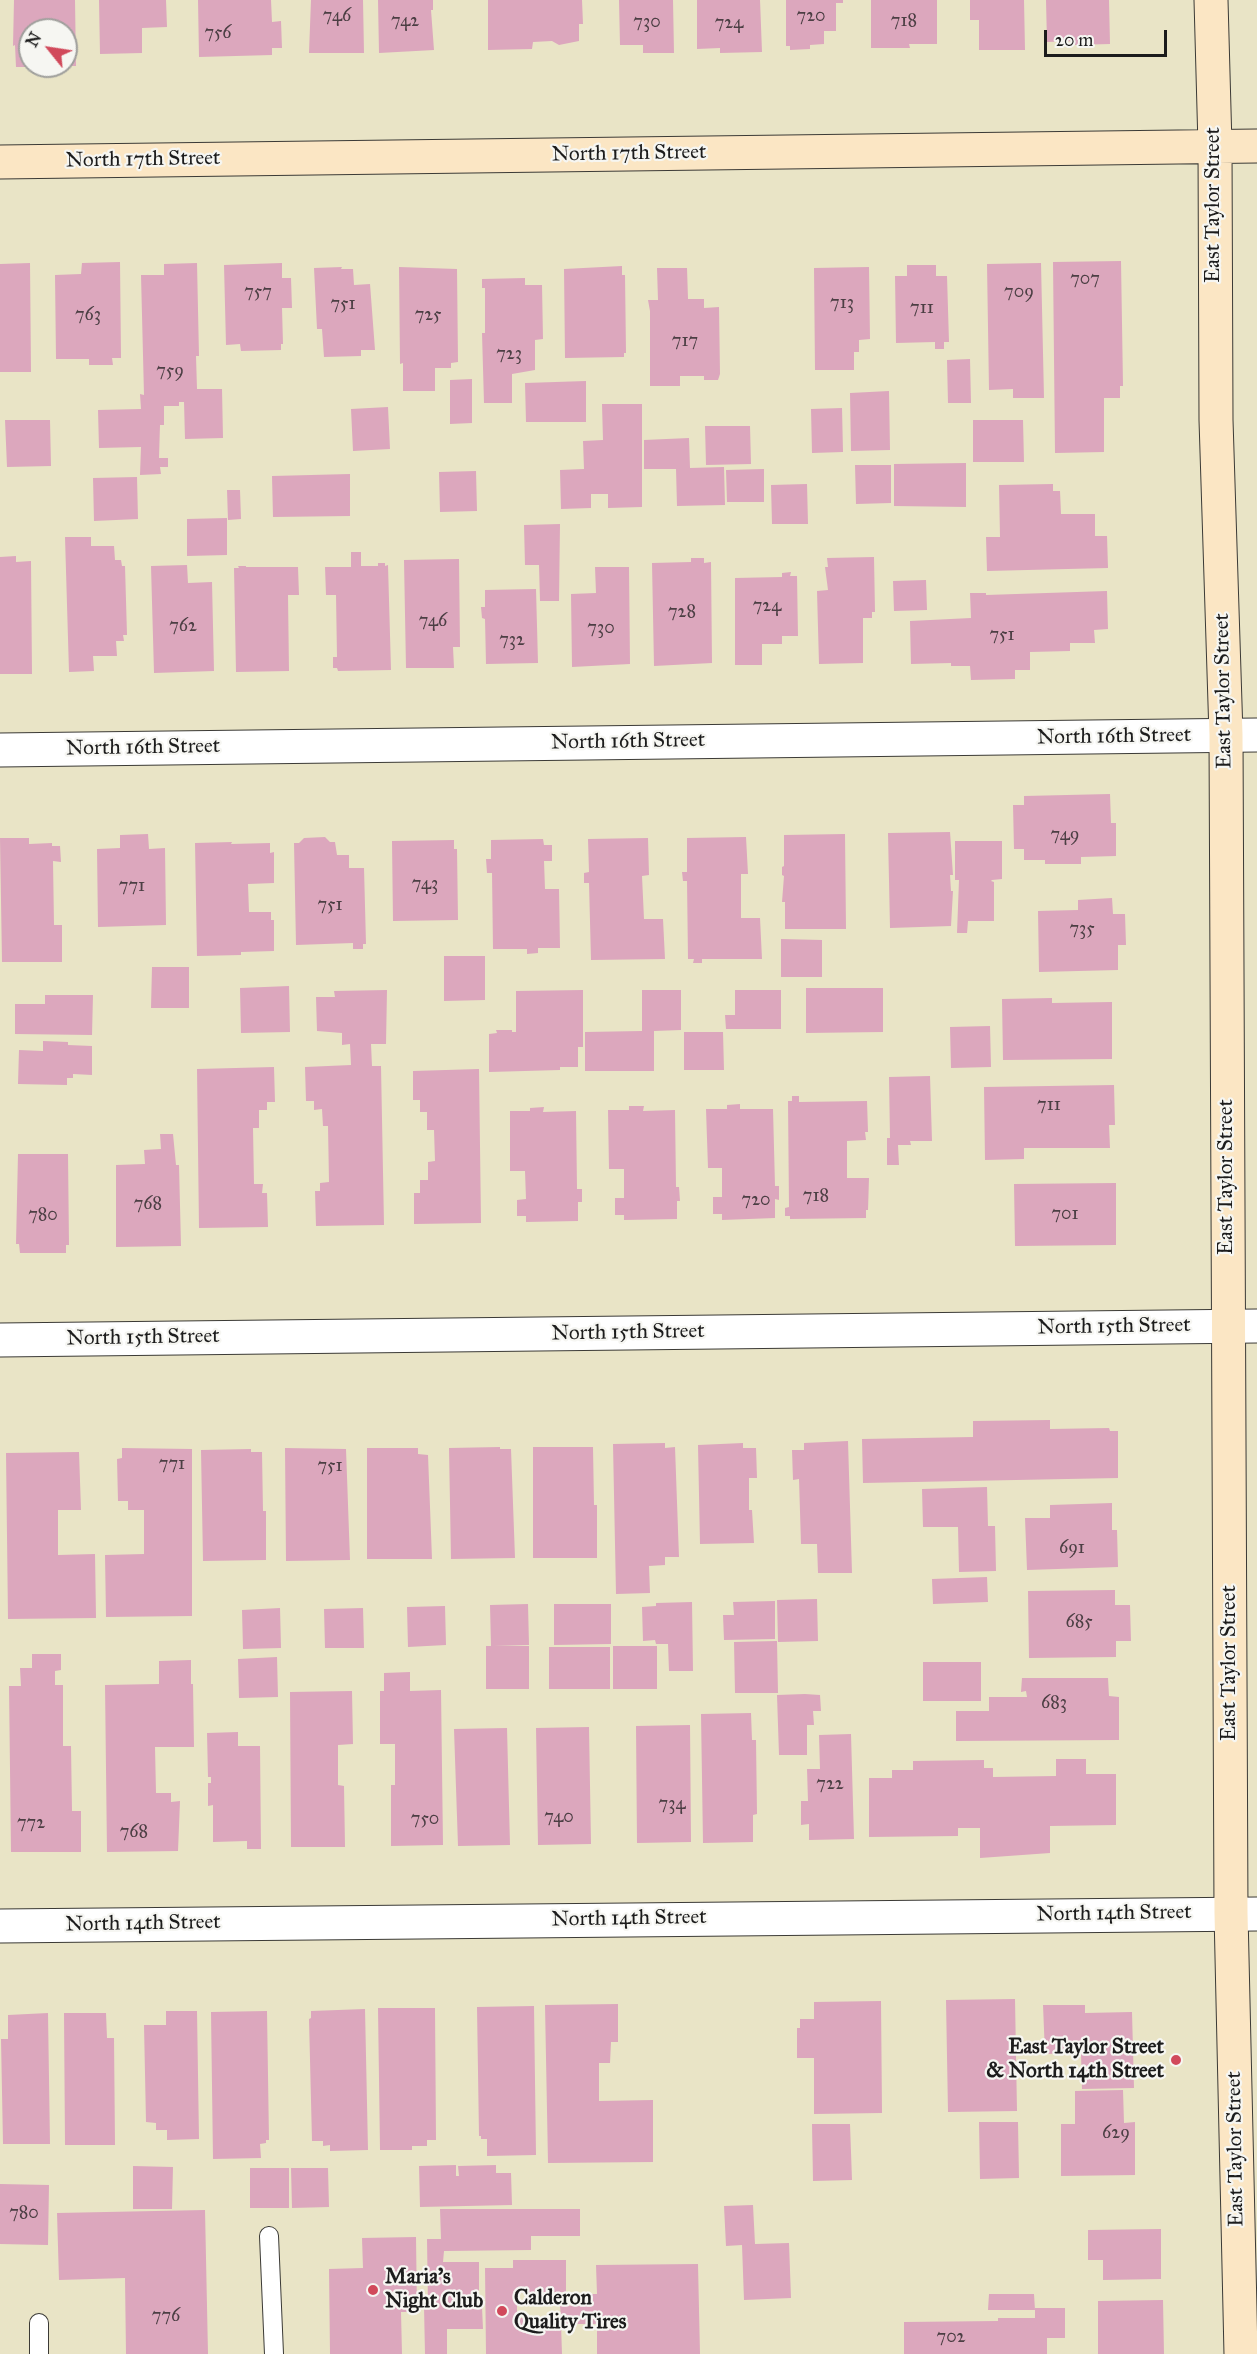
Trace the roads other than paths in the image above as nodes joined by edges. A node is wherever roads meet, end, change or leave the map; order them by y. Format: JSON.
{"nodes":[{"id":1,"x":1211,"y":0,"type":"edge"},
{"id":2,"x":1215,"y":146,"type":"junction"},
{"id":3,"x":1257,"y":146,"type":"edge"},
{"id":4,"x":0,"y":162,"type":"edge"},
{"id":5,"x":1242,"y":735,"type":"edge"},
{"id":6,"x":0,"y":750,"type":"edge"},
{"id":7,"x":1242,"y":1326,"type":"edge"},
{"id":8,"x":0,"y":1340,"type":"edge"},
{"id":9,"x":1244,"y":1913,"type":"edge"},
{"id":10,"x":0,"y":1926,"type":"edge"},
{"id":11,"x":270,"y":2236,"type":"dead end"},
{"id":12,"x":39,"y":2323,"type":"dead end"},
{"id":13,"x":39,"y":2354,"type":"edge"},
{"id":14,"x":274,"y":2354,"type":"edge"},
{"id":15,"x":1241,"y":2354,"type":"edge"}],
"edges":[{"from":1,"to":2,"type":"main road","name":"East Taylor Street"},
{"from":2,"to":3,"type":"main road","name":"North 17th Street"},
{"from":2,"to":4,"type":"main road","name":"North 17th Street"},
{"from":2,"to":5,"type":"main road","name":"East Taylor Street"},
{"from":5,"to":6,"type":"street","name":"North 16th Street"},
{"from":5,"to":7,"type":"main road","name":"East Taylor Street"},
{"from":7,"to":8,"type":"street","name":"North 15th Street"},
{"from":7,"to":9,"type":"main road","name":"East Taylor Street"},
{"from":9,"to":10,"type":"street","name":"North 14th Street"},
{"from":9,"to":15,"type":"main road","name":"East Taylor Street"},
{"from":11,"to":14,"type":"lane"},
{"from":12,"to":13,"type":"lane"}]}
